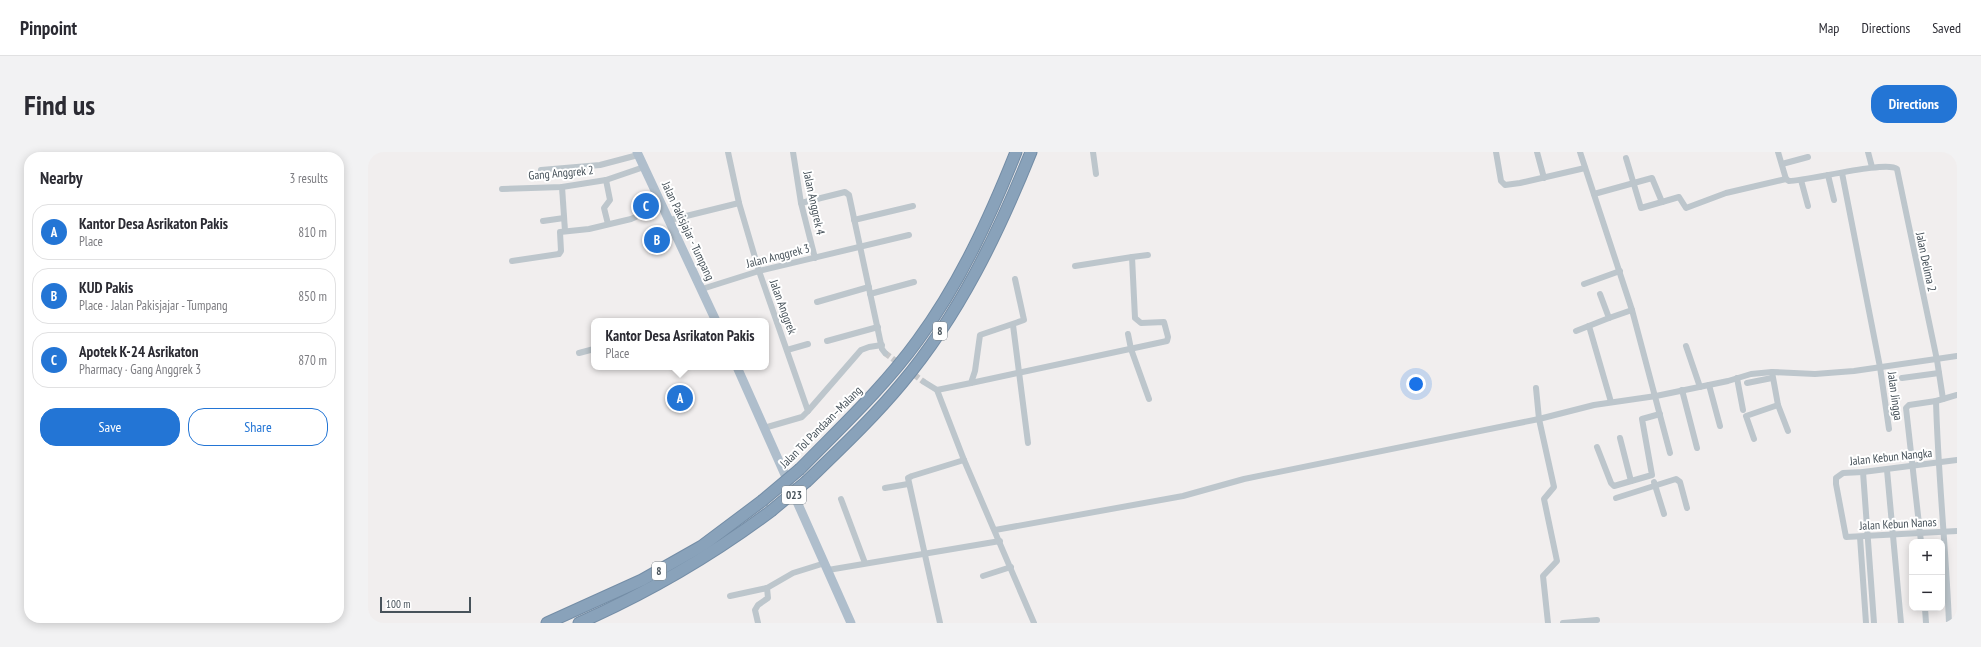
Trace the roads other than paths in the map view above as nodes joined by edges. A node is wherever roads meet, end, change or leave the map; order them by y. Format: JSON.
{"nodes":[{"id":1,"x":728,"y":152,"type":"edge"},
{"id":2,"x":793,"y":152,"type":"edge"},
{"id":3,"x":1016,"y":152,"type":"edge"},
{"id":4,"x":1031,"y":152,"type":"edge"},
{"id":5,"x":1093,"y":152,"type":"edge"},
{"id":6,"x":1496,"y":152,"type":"edge"},
{"id":7,"x":1537,"y":152,"type":"edge"},
{"id":8,"x":1580,"y":152,"type":"edge"},
{"id":9,"x":1778,"y":152,"type":"edge"},
{"id":10,"x":1868,"y":152,"type":"edge"},
{"id":11,"x":638,"y":153,"type":"edge"},
{"id":12,"x":1808,"y":157,"type":"dead end"},
{"id":13,"x":1626,"y":158,"type":"dead end"},
{"id":14,"x":1782,"y":164,"type":"junction"},
{"id":15,"x":1872,"y":167,"type":"junction"},
{"id":16,"x":644,"y":168,"type":"junction"},
{"id":17,"x":1585,"y":168,"type":"junction"},
{"id":18,"x":542,"y":170,"type":"dead end"},
{"id":19,"x":1842,"y":173,"type":"junction"},
{"id":20,"x":1096,"y":174,"type":"dead end"},
{"id":21,"x":1828,"y":175,"type":"junction"},
{"id":22,"x":1544,"y":178,"type":"junction"},
{"id":23,"x":1786,"y":179,"type":"junction"},
{"id":24,"x":606,"y":180,"type":"junction"},
{"id":25,"x":1801,"y":180,"type":"junction"},
{"id":26,"x":1633,"y":182,"type":"junction"},
{"id":27,"x":562,"y":187,"type":"junction"},
{"id":28,"x":505,"y":189,"type":"dead end"},
{"id":29,"x":1594,"y":194,"type":"junction"},
{"id":30,"x":1834,"y":200,"type":"dead end"},
{"id":31,"x":801,"y":202,"type":"junction"},
{"id":32,"x":1662,"y":202,"type":"junction"},
{"id":33,"x":739,"y":203,"type":"junction"},
{"id":34,"x":662,"y":205,"type":"junction"},
{"id":35,"x":913,"y":206,"type":"dead end"},
{"id":36,"x":1808,"y":206,"type":"dead end"},
{"id":37,"x":564,"y":218,"type":"junction"},
{"id":38,"x":670,"y":220,"type":"junction"},
{"id":39,"x":854,"y":220,"type":"junction"},
{"id":40,"x":543,"y":221,"type":"dead end"},
{"id":41,"x":608,"y":224,"type":"junction"},
{"id":42,"x":565,"y":231,"type":"junction"},
{"id":43,"x":909,"y":235,"type":"dead end"},
{"id":44,"x":860,"y":248,"type":"junction"},
{"id":45,"x":1148,"y":255,"type":"dead end"},
{"id":46,"x":1132,"y":257,"type":"junction"},
{"id":47,"x":815,"y":258,"type":"junction"},
{"id":48,"x":514,"y":260,"type":"dead end"},
{"id":49,"x":1075,"y":266,"type":"dead end"},
{"id":50,"x":759,"y":271,"type":"junction"},
{"id":51,"x":1620,"y":271,"type":"junction"},
{"id":52,"x":1015,"y":279,"type":"dead end"},
{"id":53,"x":914,"y":282,"type":"dead end"},
{"id":54,"x":1584,"y":284,"type":"dead end"},
{"id":55,"x":869,"y":286,"type":"junction"},
{"id":56,"x":702,"y":289,"type":"junction"},
{"id":57,"x":870,"y":294,"type":"junction"},
{"id":58,"x":1600,"y":294,"type":"dead end"},
{"id":59,"x":817,"y":302,"type":"dead end"},
{"id":60,"x":1632,"y":310,"type":"junction"},
{"id":61,"x":715,"y":318,"type":"edge"},
{"id":62,"x":1609,"y":318,"type":"junction"},
{"id":63,"x":1013,"y":325,"type":"junction"},
{"id":64,"x":1589,"y":326,"type":"junction"},
{"id":65,"x":878,"y":327,"type":"junction"},
{"id":66,"x":1576,"y":331,"type":"dead end"},
{"id":67,"x":1128,"y":334,"type":"dead end"},
{"id":68,"x":827,"y":341,"type":"dead end"},
{"id":69,"x":808,"y":344,"type":"dead end"},
{"id":70,"x":882,"y":345,"type":"junction"},
{"id":71,"x":1686,"y":346,"type":"dead end"},
{"id":72,"x":1131,"y":349,"type":"junction"},
{"id":73,"x":591,"y":350,"type":"edge"},
{"id":74,"x":787,"y":350,"type":"junction"},
{"id":75,"x":579,"y":353,"type":"dead end"},
{"id":76,"x":886,"y":353,"type":"tunnel mouth"},
{"id":77,"x":1957,"y":356,"type":"edge"},
{"id":78,"x":1936,"y":360,"type":"junction"},
{"id":79,"x":1880,"y":367,"type":"junction"},
{"id":80,"x":738,"y":370,"type":"edge"},
{"id":81,"x":1018,"y":372,"type":"junction"},
{"id":82,"x":1939,"y":373,"type":"junction"},
{"id":83,"x":1772,"y":375,"type":"junction"},
{"id":84,"x":1737,"y":378,"type":"junction"},
{"id":85,"x":1902,"y":378,"type":"dead end"},
{"id":86,"x":924,"y":382,"type":"tunnel mouth"},
{"id":87,"x":971,"y":383,"type":"junction"},
{"id":88,"x":1747,"y":383,"type":"dead end"},
{"id":89,"x":1709,"y":385,"type":"junction"},
{"id":90,"x":1700,"y":387,"type":"junction"},
{"id":91,"x":1536,"y":388,"type":"dead end"},
{"id":92,"x":937,"y":390,"type":"junction"},
{"id":93,"x":1682,"y":390,"type":"junction"},
{"id":94,"x":1957,"y":395,"type":"edge"},
{"id":95,"x":1656,"y":396,"type":"junction"},
{"id":96,"x":1149,"y":399,"type":"dead end"},
{"id":97,"x":1943,"y":399,"type":"junction"},
{"id":98,"x":1611,"y":402,"type":"junction"},
{"id":99,"x":1936,"y":402,"type":"junction"},
{"id":100,"x":1778,"y":405,"type":"junction"},
{"id":101,"x":1743,"y":410,"type":"dead end"},
{"id":102,"x":808,"y":411,"type":"junction"},
{"id":103,"x":1660,"y":414,"type":"junction"},
{"id":104,"x":1539,"y":419,"type":"junction"},
{"id":105,"x":1720,"y":426,"type":"dead end"},
{"id":106,"x":764,"y":428,"type":"junction"},
{"id":107,"x":1889,"y":429,"type":"dead end"},
{"id":108,"x":1788,"y":431,"type":"dead end"},
{"id":109,"x":1620,"y":438,"type":"dead end"},
{"id":110,"x":1754,"y":439,"type":"dead end"},
{"id":111,"x":1028,"y":443,"type":"dead end"},
{"id":112,"x":1597,"y":447,"type":"dead end"},
{"id":113,"x":1697,"y":448,"type":"dead end"},
{"id":114,"x":1670,"y":453,"type":"dead end"},
{"id":115,"x":964,"y":460,"type":"junction"},
{"id":116,"x":1957,"y":460,"type":"edge"},
{"id":117,"x":1938,"y":463,"type":"junction"},
{"id":118,"x":1914,"y":466,"type":"junction"},
{"id":119,"x":1887,"y":470,"type":"junction"},
{"id":120,"x":1863,"y":472,"type":"junction"},
{"id":121,"x":1652,"y":475,"type":"junction"},
{"id":122,"x":1631,"y":481,"type":"junction"},
{"id":123,"x":908,"y":484,"type":"junction"},
{"id":124,"x":1655,"y":484,"type":"junction"},
{"id":125,"x":884,"y":488,"type":"dead end"},
{"id":126,"x":1616,"y":498,"type":"dead end"},
{"id":127,"x":841,"y":499,"type":"dead end"},
{"id":128,"x":1687,"y":508,"type":"dead end"},
{"id":129,"x":1664,"y":514,"type":"dead end"},
{"id":130,"x":995,"y":530,"type":"junction"},
{"id":131,"x":1957,"y":531,"type":"edge"},
{"id":132,"x":1844,"y":532,"type":"joint"},
{"id":133,"x":1945,"y":532,"type":"junction"},
{"id":134,"x":1920,"y":534,"type":"junction"},
{"id":135,"x":1892,"y":535,"type":"junction"},
{"id":136,"x":1860,"y":537,"type":"junction"},
{"id":137,"x":1869,"y":537,"type":"junction"},
{"id":138,"x":1921,"y":539,"type":"edge"},
{"id":139,"x":1000,"y":541,"type":"junction"},
{"id":140,"x":925,"y":554,"type":"junction"},
{"id":141,"x":865,"y":563,"type":"junction"},
{"id":142,"x":826,"y":566,"type":"junction"},
{"id":143,"x":1011,"y":567,"type":"junction"},
{"id":144,"x":983,"y":576,"type":"dead end"},
{"id":145,"x":767,"y":588,"type":"junction"},
{"id":146,"x":730,"y":596,"type":"dead end"},
{"id":147,"x":1925,"y":611,"type":"edge"},
{"id":148,"x":1597,"y":620,"type":"dead end"},
{"id":149,"x":547,"y":623,"type":"edge"},
{"id":150,"x":579,"y":623,"type":"edge"},
{"id":151,"x":758,"y":623,"type":"edge"},
{"id":152,"x":851,"y":623,"type":"edge"},
{"id":153,"x":940,"y":623,"type":"edge"},
{"id":154,"x":1034,"y":623,"type":"edge"},
{"id":155,"x":1548,"y":623,"type":"edge"},
{"id":156,"x":1563,"y":623,"type":"edge"},
{"id":157,"x":1866,"y":623,"type":"edge"},
{"id":158,"x":1874,"y":623,"type":"edge"},
{"id":159,"x":1901,"y":623,"type":"edge"},
{"id":160,"x":1926,"y":623,"type":"edge"},
{"id":161,"x":1949,"y":623,"type":"edge"}],
"edges":[{"from":1,"to":33,"type":"street","name":"Jalan Anggrek"},
{"from":2,"to":31,"type":"street","name":"Jalan Anggrek 4"},
{"from":3,"to":149,"type":"highway","name":"Jalan Tol Pandaan–Malang","number":"8","bridge":true},
{"from":4,"to":150,"type":"highway","number":"8","bridge":true},
{"from":5,"to":20,"type":"street"},
{"from":6,"to":22,"type":"street"},
{"from":7,"to":22,"type":"street"},
{"from":8,"to":17,"type":"street"},
{"from":9,"to":14,"type":"street"},
{"from":10,"to":15,"type":"street"},
{"from":11,"to":16,"type":"main road","name":"Jalan Pakisjajar - Tumpang"},
{"from":11,"to":18,"type":"street"},
{"from":12,"to":14,"type":"street"},
{"from":13,"to":26,"type":"street"},
{"from":14,"to":23,"type":"street"},
{"from":15,"to":19,"type":"street"},
{"from":15,"to":78,"type":"street","name":"Jalan Delima 2"},
{"from":16,"to":24,"type":"street","name":"Gang Anggrek 2"},
{"from":16,"to":34,"type":"main road","name":"Jalan Pakisjajar - Tumpang"},
{"from":17,"to":22,"type":"street"},
{"from":17,"to":29,"type":"street"},
{"from":19,"to":21,"type":"street"},
{"from":19,"to":79,"type":"street","name":"Jalan Jingga"},
{"from":21,"to":25,"type":"street"},
{"from":21,"to":30,"type":"street"},
{"from":23,"to":25,"type":"street"},
{"from":23,"to":32,"type":"street"},
{"from":24,"to":27,"type":"street","name":"Gang Anggrek 2"},
{"from":24,"to":41,"type":"street"},
{"from":25,"to":36,"type":"street"},
{"from":26,"to":29,"type":"street"},
{"from":26,"to":32,"type":"street"},
{"from":26,"to":32,"type":"street"},
{"from":27,"to":28,"type":"street","name":"Gang Anggrek 2"},
{"from":27,"to":37,"type":"street"},
{"from":29,"to":51,"type":"street"},
{"from":31,"to":39,"type":"street"},
{"from":31,"to":47,"type":"street","name":"Jalan Anggrek 4"},
{"from":33,"to":38,"type":"street"},
{"from":33,"to":50,"type":"street","name":"Jalan Anggrek"},
{"from":34,"to":38,"type":"main road","name":"Jalan Pakisjajar - Tumpang"},
{"from":34,"to":41,"type":"street"},
{"from":35,"to":39,"type":"street"},
{"from":37,"to":40,"type":"street"},
{"from":37,"to":42,"type":"street"},
{"from":38,"to":56,"type":"main road","name":"Jalan Pakisjajar - Tumpang"},
{"from":39,"to":44,"type":"street"},
{"from":41,"to":42,"type":"street"},
{"from":42,"to":48,"type":"street"},
{"from":43,"to":44,"type":"street","name":"Jalan Anggrek 3"},
{"from":44,"to":47,"type":"street","name":"Jalan Anggrek 3"},
{"from":44,"to":55,"type":"street"},
{"from":45,"to":46,"type":"street"},
{"from":46,"to":49,"type":"street"},
{"from":46,"to":72,"type":"street"},
{"from":47,"to":50,"type":"street","name":"Jalan Anggrek 3"},
{"from":50,"to":56,"type":"street","name":"Jalan Anggrek 3"},
{"from":50,"to":74,"type":"street","name":"Jalan Anggrek"},
{"from":51,"to":54,"type":"street"},
{"from":51,"to":60,"type":"street"},
{"from":52,"to":63,"type":"street"},
{"from":53,"to":57,"type":"street"},
{"from":55,"to":57,"type":"street"},
{"from":55,"to":59,"type":"street"},
{"from":56,"to":61,"type":"main road","name":"Jalan Pakisjajar - Tumpang"},
{"from":57,"to":65,"type":"street"},
{"from":58,"to":62,"type":"street"},
{"from":60,"to":62,"type":"street"},
{"from":60,"to":95,"type":"street"},
{"from":62,"to":64,"type":"street"},
{"from":63,"to":81,"type":"street"},
{"from":63,"to":87,"type":"street"},
{"from":64,"to":66,"type":"street"},
{"from":64,"to":98,"type":"street"},
{"from":65,"to":68,"type":"street"},
{"from":65,"to":70,"type":"street"},
{"from":67,"to":72,"type":"street"},
{"from":69,"to":74,"type":"street"},
{"from":70,"to":76,"type":"street"},
{"from":70,"to":102,"type":"street"},
{"from":71,"to":90,"type":"street"},
{"from":72,"to":81,"type":"street"},
{"from":72,"to":96,"type":"street"},
{"from":73,"to":75,"type":"street"},
{"from":74,"to":102,"type":"street","name":"Jalan Anggrek"},
{"from":77,"to":78,"type":"street"},
{"from":78,"to":79,"type":"street"},
{"from":78,"to":82,"type":"street","name":"Jalan Delima 2"},
{"from":79,"to":83,"type":"street"},
{"from":79,"to":107,"type":"street","name":"Jalan Jingga"},
{"from":80,"to":106,"type":"main road","number":"023"},
{"from":81,"to":87,"type":"street"},
{"from":81,"to":111,"type":"street"},
{"from":82,"to":85,"type":"street"},
{"from":82,"to":97,"type":"street","name":"Jalan Delima 2"},
{"from":83,"to":84,"type":"street"},
{"from":83,"to":88,"type":"street"},
{"from":83,"to":100,"type":"street"},
{"from":84,"to":89,"type":"street"},
{"from":84,"to":101,"type":"street"},
{"from":86,"to":92,"type":"street"},
{"from":87,"to":92,"type":"street"},
{"from":89,"to":90,"type":"street"},
{"from":89,"to":105,"type":"street"},
{"from":90,"to":93,"type":"street"},
{"from":91,"to":104,"type":"street"},
{"from":92,"to":115,"type":"street"},
{"from":93,"to":95,"type":"street"},
{"from":93,"to":113,"type":"street"},
{"from":94,"to":97,"type":"street"},
{"from":95,"to":98,"type":"street"},
{"from":95,"to":103,"type":"street"},
{"from":97,"to":99,"type":"street"},
{"from":98,"to":104,"type":"street"},
{"from":99,"to":117,"type":"street"},
{"from":99,"to":118,"type":"street"},
{"from":100,"to":108,"type":"street"},
{"from":100,"to":110,"type":"street"},
{"from":102,"to":106,"type":"street"},
{"from":103,"to":114,"type":"street"},
{"from":103,"to":121,"type":"street"},
{"from":104,"to":130,"type":"street"},
{"from":104,"to":155,"type":"street"},
{"from":106,"to":142,"type":"main road","number":"023"},
{"from":109,"to":122,"type":"street"},
{"from":112,"to":122,"type":"street"},
{"from":115,"to":123,"type":"street"},
{"from":115,"to":130,"type":"street"},
{"from":116,"to":117,"type":"street","name":"Jalan Kebun Nangka"},
{"from":117,"to":118,"type":"street","name":"Jalan Kebun Nangka"},
{"from":117,"to":133,"type":"street"},
{"from":118,"to":119,"type":"street","name":"Jalan Kebun Nangka"},
{"from":118,"to":134,"type":"street"},
{"from":119,"to":120,"type":"street","name":"Jalan Kebun Nangka"},
{"from":119,"to":135,"type":"street"},
{"from":120,"to":132,"type":"street","name":"Jalan Kebun Nangka"},
{"from":120,"to":137,"type":"street"},
{"from":121,"to":122,"type":"street"},
{"from":121,"to":124,"type":"street"},
{"from":123,"to":125,"type":"street"},
{"from":123,"to":140,"type":"street"},
{"from":124,"to":126,"type":"street"},
{"from":124,"to":128,"type":"street"},
{"from":124,"to":129,"type":"street"},
{"from":127,"to":141,"type":"street"},
{"from":130,"to":139,"type":"street"},
{"from":131,"to":133,"type":"street","name":"Jalan Kebun Nanas"},
{"from":132,"to":136,"type":"street","name":"Jalan Kebun Nanas"},
{"from":133,"to":134,"type":"street","name":"Jalan Kebun Nanas"},
{"from":133,"to":161,"type":"street"},
{"from":134,"to":135,"type":"street","name":"Jalan Kebun Nanas"},
{"from":134,"to":138,"type":"street"},
{"from":135,"to":137,"type":"street","name":"Jalan Kebun Nanas"},
{"from":135,"to":159,"type":"street"},
{"from":136,"to":137,"type":"street","name":"Jalan Kebun Nanas"},
{"from":136,"to":157,"type":"street"},
{"from":137,"to":158,"type":"street"},
{"from":139,"to":140,"type":"street"},
{"from":139,"to":143,"type":"street"},
{"from":140,"to":141,"type":"street"},
{"from":140,"to":153,"type":"street"},
{"from":141,"to":142,"type":"street"},
{"from":142,"to":145,"type":"street"},
{"from":142,"to":152,"type":"main road","number":"023"},
{"from":143,"to":144,"type":"street"},
{"from":143,"to":154,"type":"street"},
{"from":145,"to":146,"type":"street"},
{"from":145,"to":151,"type":"street"},
{"from":147,"to":160,"type":"street"},
{"from":148,"to":156,"type":"street"}]}
